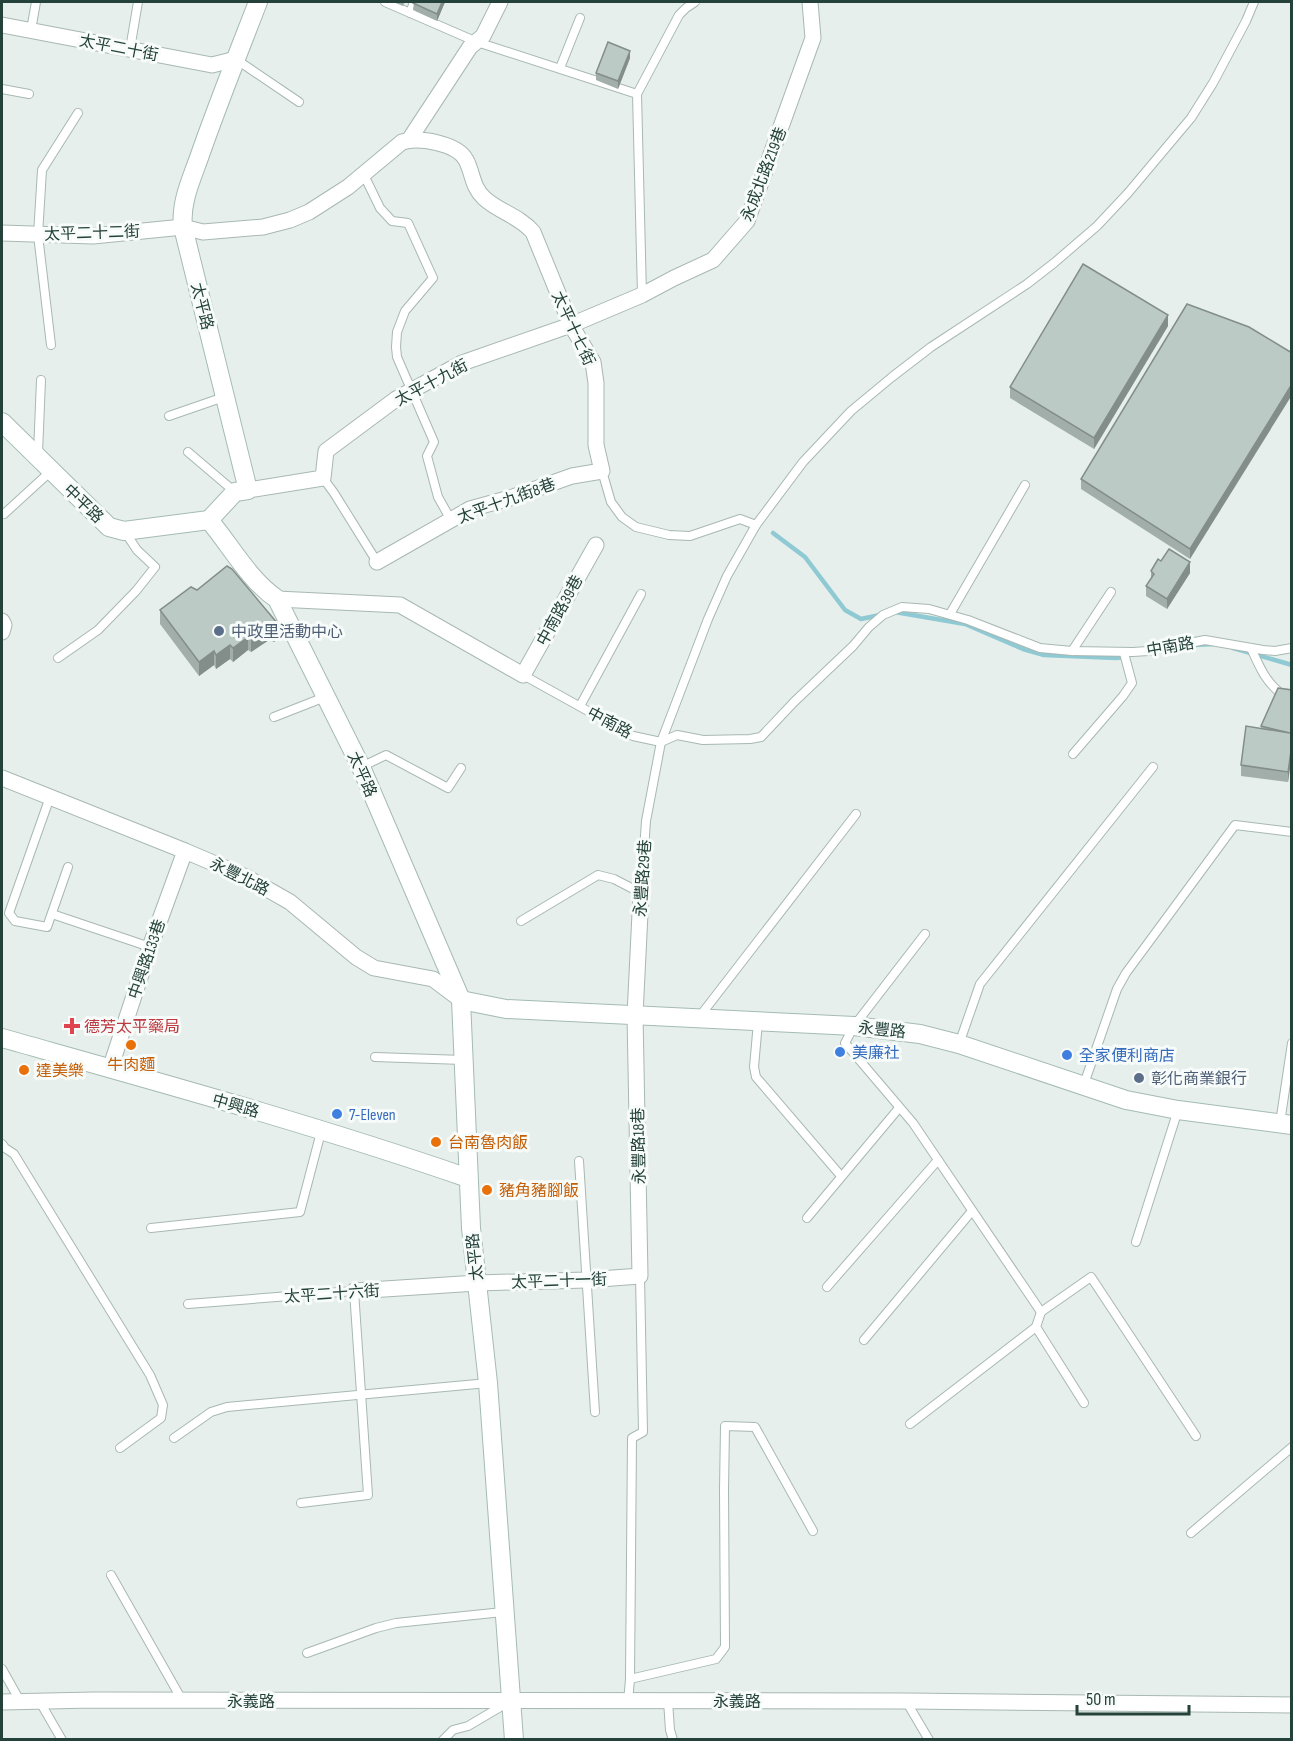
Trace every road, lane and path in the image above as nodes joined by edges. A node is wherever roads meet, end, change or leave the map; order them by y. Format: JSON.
{"nodes":[{"id":1,"x":36,"y":2,"type":"edge"},
{"id":2,"x":138,"y":2,"type":"edge"},
{"id":3,"x":258,"y":2,"type":"edge"},
{"id":4,"x":385,"y":2,"type":"edge"},
{"id":5,"x":414,"y":2,"type":"edge"},
{"id":6,"x":500,"y":2,"type":"edge"},
{"id":7,"x":696,"y":2,"type":"edge"},
{"id":8,"x":810,"y":2,"type":"edge"},
{"id":9,"x":1254,"y":2,"type":"edge"},
{"id":10,"x":410,"y":13,"type":"junction"},
{"id":11,"x":580,"y":18,"type":"dead end"},
{"id":12,"x":2,"y":25,"type":"edge"},
{"id":13,"x":31,"y":30,"type":"junction"},
{"id":14,"x":477,"y":42,"type":"junction"},
{"id":15,"x":130,"y":49,"type":"junction"},
{"id":16,"x":236,"y":59,"type":"junction"},
{"id":17,"x":560,"y":68,"type":"junction"},
{"id":18,"x":2,"y":89,"type":"edge"},
{"id":19,"x":29,"y":94,"type":"dead end"},
{"id":20,"x":637,"y":94,"type":"junction"},
{"id":21,"x":298,"y":102,"type":"dead end"},
{"id":22,"x":78,"y":113,"type":"dead end"},
{"id":23,"x":409,"y":140,"type":"junction"},
{"id":24,"x":364,"y":175,"type":"junction"},
{"id":25,"x":183,"y":227,"type":"junction"},
{"id":26,"x":2,"y":233,"type":"edge"},
{"id":27,"x":38,"y":235,"type":"junction"},
{"id":28,"x":642,"y":295,"type":"junction"},
{"id":29,"x":571,"y":325,"type":"junction"},
{"id":30,"x":51,"y":345,"type":"dead end"},
{"id":31,"x":41,"y":380,"type":"dead end"},
{"id":32,"x":410,"y":391,"type":"junction"},
{"id":33,"x":225,"y":396,"type":"junction"},
{"id":34,"x":169,"y":416,"type":"dead end"},
{"id":35,"x":2,"y":423,"type":"edge"},
{"id":36,"x":188,"y":452,"type":"dead end"},
{"id":37,"x":38,"y":458,"type":"junction"},
{"id":38,"x":51,"y":471,"type":"junction"},
{"id":39,"x":602,"y":471,"type":"junction"},
{"id":40,"x":323,"y":478,"type":"junction"},
{"id":41,"x":1025,"y":486,"type":"dead end"},
{"id":42,"x":241,"y":491,"type":"junction"},
{"id":43,"x":4,"y":514,"type":"dead end"},
{"id":44,"x":210,"y":520,"type":"junction"},
{"id":45,"x":451,"y":520,"type":"junction"},
{"id":46,"x":756,"y":525,"type":"junction"},
{"id":47,"x":124,"y":531,"type":"junction"},
{"id":48,"x":596,"y":545,"type":"dead end"},
{"id":49,"x":377,"y":562,"type":"joint"},
{"id":50,"x":1111,"y":592,"type":"dead end"},
{"id":51,"x":641,"y":594,"type":"dead end"},
{"id":52,"x":277,"y":599,"type":"junction"},
{"id":53,"x":950,"y":614,"type":"junction"},
{"id":54,"x":1251,"y":648,"type":"junction"},
{"id":55,"x":1292,"y":648,"type":"edge"},
{"id":56,"x":1072,"y":651,"type":"junction"},
{"id":57,"x":1124,"y":653,"type":"junction"},
{"id":58,"x":58,"y":658,"type":"dead end"},
{"id":59,"x":523,"y":675,"type":"junction"},
{"id":60,"x":1283,"y":695,"type":"edge"},
{"id":61,"x":326,"y":696,"type":"junction"},
{"id":62,"x":580,"y":706,"type":"junction"},
{"id":63,"x":274,"y":717,"type":"dead end"},
{"id":64,"x":661,"y":742,"type":"junction"},
{"id":65,"x":1073,"y":754,"type":"dead end"},
{"id":66,"x":361,"y":766,"type":"junction"},
{"id":67,"x":1154,"y":767,"type":"dead end"},
{"id":68,"x":461,"y":768,"type":"dead end"},
{"id":69,"x":2,"y":778,"type":"edge"},
{"id":70,"x":50,"y":797,"type":"junction"},
{"id":71,"x":856,"y":814,"type":"dead end"},
{"id":72,"x":1292,"y":832,"type":"edge"},
{"id":73,"x":185,"y":851,"type":"junction"},
{"id":74,"x":68,"y":867,"type":"dead end"},
{"id":75,"x":641,"y":893,"type":"junction"},
{"id":76,"x":52,"y":914,"type":"junction"},
{"id":77,"x":521,"y":921,"type":"dead end"},
{"id":78,"x":925,"y":934,"type":"dead end"},
{"id":79,"x":150,"y":946,"type":"junction"},
{"id":80,"x":461,"y":1000,"type":"junction"},
{"id":81,"x":635,"y":1016,"type":"junction"},
{"id":82,"x":697,"y":1019,"type":"junction"},
{"id":83,"x":758,"y":1022,"type":"junction"},
{"id":84,"x":854,"y":1026,"type":"junction"},
{"id":85,"x":2,"y":1038,"type":"edge"},
{"id":86,"x":1292,"y":1043,"type":"edge"},
{"id":87,"x":959,"y":1044,"type":"junction"},
{"id":88,"x":375,"y":1057,"type":"dead end"},
{"id":89,"x":463,"y":1060,"type":"junction"},
{"id":90,"x":110,"y":1069,"type":"junction"},
{"id":91,"x":1083,"y":1086,"type":"junction"},
{"id":92,"x":899,"y":1108,"type":"junction"},
{"id":93,"x":1178,"y":1110,"type":"junction"},
{"id":94,"x":1286,"y":1124,"type":"edge"},
{"id":95,"x":322,"y":1130,"type":"junction"},
{"id":96,"x":2,"y":1144,"type":"edge"},
{"id":97,"x":938,"y":1160,"type":"junction"},
{"id":98,"x":579,"y":1161,"type":"dead end"},
{"id":99,"x":841,"y":1176,"type":"junction"},
{"id":100,"x":468,"y":1178,"type":"junction"},
{"id":101,"x":972,"y":1211,"type":"junction"},
{"id":102,"x":807,"y":1218,"type":"dead end"},
{"id":103,"x":151,"y":1228,"type":"dead end"},
{"id":104,"x":1136,"y":1242,"type":"dead end"},
{"id":105,"x":640,"y":1276,"type":"junction"},
{"id":106,"x":586,"y":1280,"type":"junction"},
{"id":107,"x":477,"y":1283,"type":"junction"},
{"id":108,"x":827,"y":1287,"type":"dead end"},
{"id":109,"x":354,"y":1291,"type":"junction"},
{"id":110,"x":188,"y":1304,"type":"dead end"},
{"id":111,"x":1041,"y":1312,"type":"junction"},
{"id":112,"x":1036,"y":1327,"type":"junction"},
{"id":113,"x":864,"y":1340,"type":"dead end"},
{"id":114,"x":488,"y":1383,"type":"junction"},
{"id":115,"x":362,"y":1395,"type":"junction"},
{"id":116,"x":1084,"y":1402,"type":"dead end"},
{"id":117,"x":595,"y":1412,"type":"dead end"},
{"id":118,"x":910,"y":1424,"type":"dead end"},
{"id":119,"x":1196,"y":1436,"type":"dead end"},
{"id":120,"x":174,"y":1438,"type":"dead end"},
{"id":121,"x":1292,"y":1447,"type":"edge"},
{"id":122,"x":120,"y":1448,"type":"dead end"},
{"id":123,"x":301,"y":1503,"type":"dead end"},
{"id":124,"x":813,"y":1532,"type":"dead end"},
{"id":125,"x":1191,"y":1533,"type":"dead end"},
{"id":126,"x":111,"y":1575,"type":"dead end"},
{"id":127,"x":505,"y":1612,"type":"junction"},
{"id":128,"x":307,"y":1653,"type":"dead end"},
{"id":129,"x":2,"y":1669,"type":"edge"},
{"id":130,"x":630,"y":1679,"type":"junction"},
{"id":131,"x":20,"y":1701,"type":"junction"},
{"id":132,"x":40,"y":1701,"type":"junction"},
{"id":133,"x":183,"y":1701,"type":"junction"},
{"id":134,"x":511,"y":1701,"type":"junction"},
{"id":135,"x":668,"y":1701,"type":"junction"},
{"id":136,"x":906,"y":1701,"type":"junction"},
{"id":137,"x":2,"y":1702,"type":"edge"},
{"id":138,"x":628,"y":1702,"type":"junction"},
{"id":139,"x":1292,"y":1705,"type":"edge"},
{"id":140,"x":62,"y":1740,"type":"edge"},
{"id":141,"x":444,"y":1740,"type":"edge"},
{"id":142,"x":514,"y":1740,"type":"edge"},
{"id":143,"x":673,"y":1740,"type":"edge"},
{"id":144,"x":929,"y":1740,"type":"edge"}],
"edges":[{"from":1,"to":13,"type":"lane"},
{"from":2,"to":15,"type":"lane"},
{"from":3,"to":16,"type":"street","name":"太平路"},
{"from":4,"to":10,"type":"lane"},
{"from":5,"to":10,"type":"lane"},
{"from":6,"to":14,"type":"street"},
{"from":7,"to":20,"type":"lane"},
{"from":8,"to":28,"type":"street","name":"永成北路219巷"},
{"from":9,"to":46,"type":"lane","name":"永豐路29巷"},
{"from":10,"to":14,"type":"lane"},
{"from":11,"to":17,"type":"lane"},
{"from":12,"to":13,"type":"street","name":"太平二十街"},
{"from":13,"to":15,"type":"street","name":"太平二十街"},
{"from":14,"to":17,"type":"lane"},
{"from":14,"to":23,"type":"street"},
{"from":15,"to":16,"type":"street","name":"太平二十街"},
{"from":16,"to":21,"type":"lane"},
{"from":16,"to":25,"type":"street","name":"太平路"},
{"from":17,"to":20,"type":"lane"},
{"from":18,"to":19,"type":"lane"},
{"from":20,"to":28,"type":"lane"},
{"from":22,"to":27,"type":"lane"},
{"from":23,"to":24,"type":"street"},
{"from":23,"to":29,"type":"street","name":"太平十七街"},
{"from":24,"to":25,"type":"street"},
{"from":24,"to":32,"type":"lane"},
{"from":25,"to":27,"type":"street","name":"太平二十二街"},
{"from":25,"to":33,"type":"street","name":"太平路"},
{"from":26,"to":27,"type":"street","name":"太平二十二街"},
{"from":27,"to":30,"type":"lane"},
{"from":28,"to":29,"type":"street","name":"太平十九街"},
{"from":29,"to":32,"type":"street","name":"太平十九街"},
{"from":29,"to":39,"type":"street","name":"太平十七街"},
{"from":31,"to":37,"type":"lane"},
{"from":32,"to":40,"type":"street","name":"太平十九街"},
{"from":32,"to":45,"type":"lane"},
{"from":33,"to":34,"type":"lane"},
{"from":33,"to":42,"type":"street","name":"太平路"},
{"from":35,"to":37,"type":"street","name":"中平路"},
{"from":36,"to":42,"type":"lane"},
{"from":37,"to":38,"type":"street","name":"中平路"},
{"from":38,"to":43,"type":"lane"},
{"from":38,"to":47,"type":"street","name":"中平路"},
{"from":39,"to":45,"type":"street","name":"太平十九街8巷"},
{"from":39,"to":46,"type":"lane","name":"太平十七街"},
{"from":40,"to":42,"type":"street"},
{"from":40,"to":49,"type":"lane","name":"太平十九街8巷"},
{"from":41,"to":53,"type":"lane"},
{"from":42,"to":44,"type":"street"},
{"from":44,"to":47,"type":"street","name":"中平路"},
{"from":44,"to":52,"type":"street","name":"太平路"},
{"from":45,"to":49,"type":"street","name":"太平十九街8巷"},
{"from":46,"to":64,"type":"lane","name":"永豐路29巷"},
{"from":47,"to":58,"type":"lane"},
{"from":48,"to":59,"type":"street","name":"中南路39巷"},
{"from":50,"to":56,"type":"lane"},
{"from":51,"to":62,"type":"lane"},
{"from":52,"to":59,"type":"street","name":"中南路"},
{"from":52,"to":61,"type":"street","name":"太平路"},
{"from":53,"to":56,"type":"lane","name":"中南路"},
{"from":53,"to":64,"type":"lane","name":"中南路"},
{"from":54,"to":55,"type":"lane","name":"中南路"},
{"from":54,"to":57,"type":"lane","name":"中南路"},
{"from":54,"to":60,"type":"lane"},
{"from":56,"to":57,"type":"lane","name":"中南路"},
{"from":57,"to":65,"type":"lane","name":"中南路"},
{"from":59,"to":62,"type":"lane","name":"中南路"},
{"from":61,"to":63,"type":"lane"},
{"from":61,"to":66,"type":"street","name":"太平路"},
{"from":62,"to":64,"type":"lane","name":"中南路"},
{"from":64,"to":75,"type":"lane","name":"永豐路29巷"},
{"from":66,"to":68,"type":"lane"},
{"from":66,"to":80,"type":"street","name":"太平路"},
{"from":67,"to":87,"type":"lane"},
{"from":69,"to":70,"type":"street","name":"永豐北路"},
{"from":70,"to":73,"type":"street","name":"永豐北路"},
{"from":70,"to":76,"type":"lane"},
{"from":71,"to":82,"type":"lane"},
{"from":72,"to":91,"type":"lane"},
{"from":73,"to":79,"type":"street","name":"中興路133巷"},
{"from":73,"to":80,"type":"street","name":"永豐北路"},
{"from":74,"to":76,"type":"lane"},
{"from":75,"to":77,"type":"lane"},
{"from":75,"to":81,"type":"street","name":"永豐路29巷"},
{"from":76,"to":79,"type":"lane"},
{"from":78,"to":84,"type":"lane"},
{"from":79,"to":90,"type":"street","name":"中興路133巷"},
{"from":80,"to":81,"type":"street","name":"永豐路"},
{"from":80,"to":89,"type":"street","name":"太平路"},
{"from":81,"to":82,"type":"street","name":"永豐路"},
{"from":81,"to":105,"type":"street","name":"永豐路18巷"},
{"from":82,"to":83,"type":"street","name":"永豐路"},
{"from":83,"to":84,"type":"street","name":"永豐路"},
{"from":83,"to":99,"type":"lane"},
{"from":84,"to":87,"type":"street","name":"永豐路"},
{"from":84,"to":92,"type":"lane"},
{"from":85,"to":90,"type":"street","name":"中興路"},
{"from":86,"to":94,"type":"lane"},
{"from":87,"to":91,"type":"street","name":"永豐路"},
{"from":88,"to":89,"type":"lane"},
{"from":89,"to":100,"type":"street","name":"太平路"},
{"from":90,"to":95,"type":"street","name":"中興路"},
{"from":91,"to":93,"type":"street","name":"永豐路"},
{"from":92,"to":97,"type":"lane"},
{"from":92,"to":99,"type":"lane"},
{"from":93,"to":94,"type":"street","name":"永豐路"},
{"from":93,"to":104,"type":"lane"},
{"from":95,"to":100,"type":"street","name":"中興路"},
{"from":95,"to":103,"type":"lane"},
{"from":96,"to":122,"type":"lane"},
{"from":97,"to":101,"type":"lane"},
{"from":97,"to":108,"type":"lane"},
{"from":98,"to":106,"type":"lane"},
{"from":99,"to":102,"type":"lane"},
{"from":100,"to":107,"type":"street","name":"太平路"},
{"from":101,"to":111,"type":"lane"},
{"from":101,"to":113,"type":"lane"},
{"from":105,"to":106,"type":"street","name":"太平二十一街"},
{"from":105,"to":130,"type":"lane"},
{"from":106,"to":107,"type":"street","name":"太平二十一街"},
{"from":106,"to":117,"type":"lane"},
{"from":107,"to":109,"type":"street","name":"太平二十六街"},
{"from":107,"to":114,"type":"street","name":"太平路"},
{"from":109,"to":110,"type":"lane","name":"太平二十六街"},
{"from":109,"to":115,"type":"lane"},
{"from":111,"to":112,"type":"lane"},
{"from":111,"to":119,"type":"lane"},
{"from":112,"to":116,"type":"lane"},
{"from":112,"to":118,"type":"lane"},
{"from":114,"to":115,"type":"lane"},
{"from":114,"to":127,"type":"street","name":"太平路"},
{"from":115,"to":120,"type":"lane"},
{"from":115,"to":123,"type":"lane"},
{"from":121,"to":125,"type":"lane"},
{"from":124,"to":130,"type":"lane"},
{"from":126,"to":133,"type":"lane"},
{"from":127,"to":128,"type":"lane"},
{"from":127,"to":134,"type":"street","name":"太平路"},
{"from":129,"to":131,"type":"lane"},
{"from":130,"to":138,"type":"lane"},
{"from":131,"to":132,"type":"street","name":"永義路"},
{"from":131,"to":137,"type":"street","name":"永義路"},
{"from":132,"to":133,"type":"street","name":"永義路"},
{"from":132,"to":140,"type":"lane"},
{"from":133,"to":134,"type":"street","name":"永義路"},
{"from":134,"to":138,"type":"street","name":"永義路"},
{"from":134,"to":141,"type":"lane"},
{"from":134,"to":142,"type":"street","name":"太平路"},
{"from":135,"to":136,"type":"street","name":"永義路"},
{"from":135,"to":138,"type":"street","name":"永義路"},
{"from":135,"to":143,"type":"lane"},
{"from":136,"to":139,"type":"street","name":"永義路"},
{"from":136,"to":144,"type":"lane"}]}
